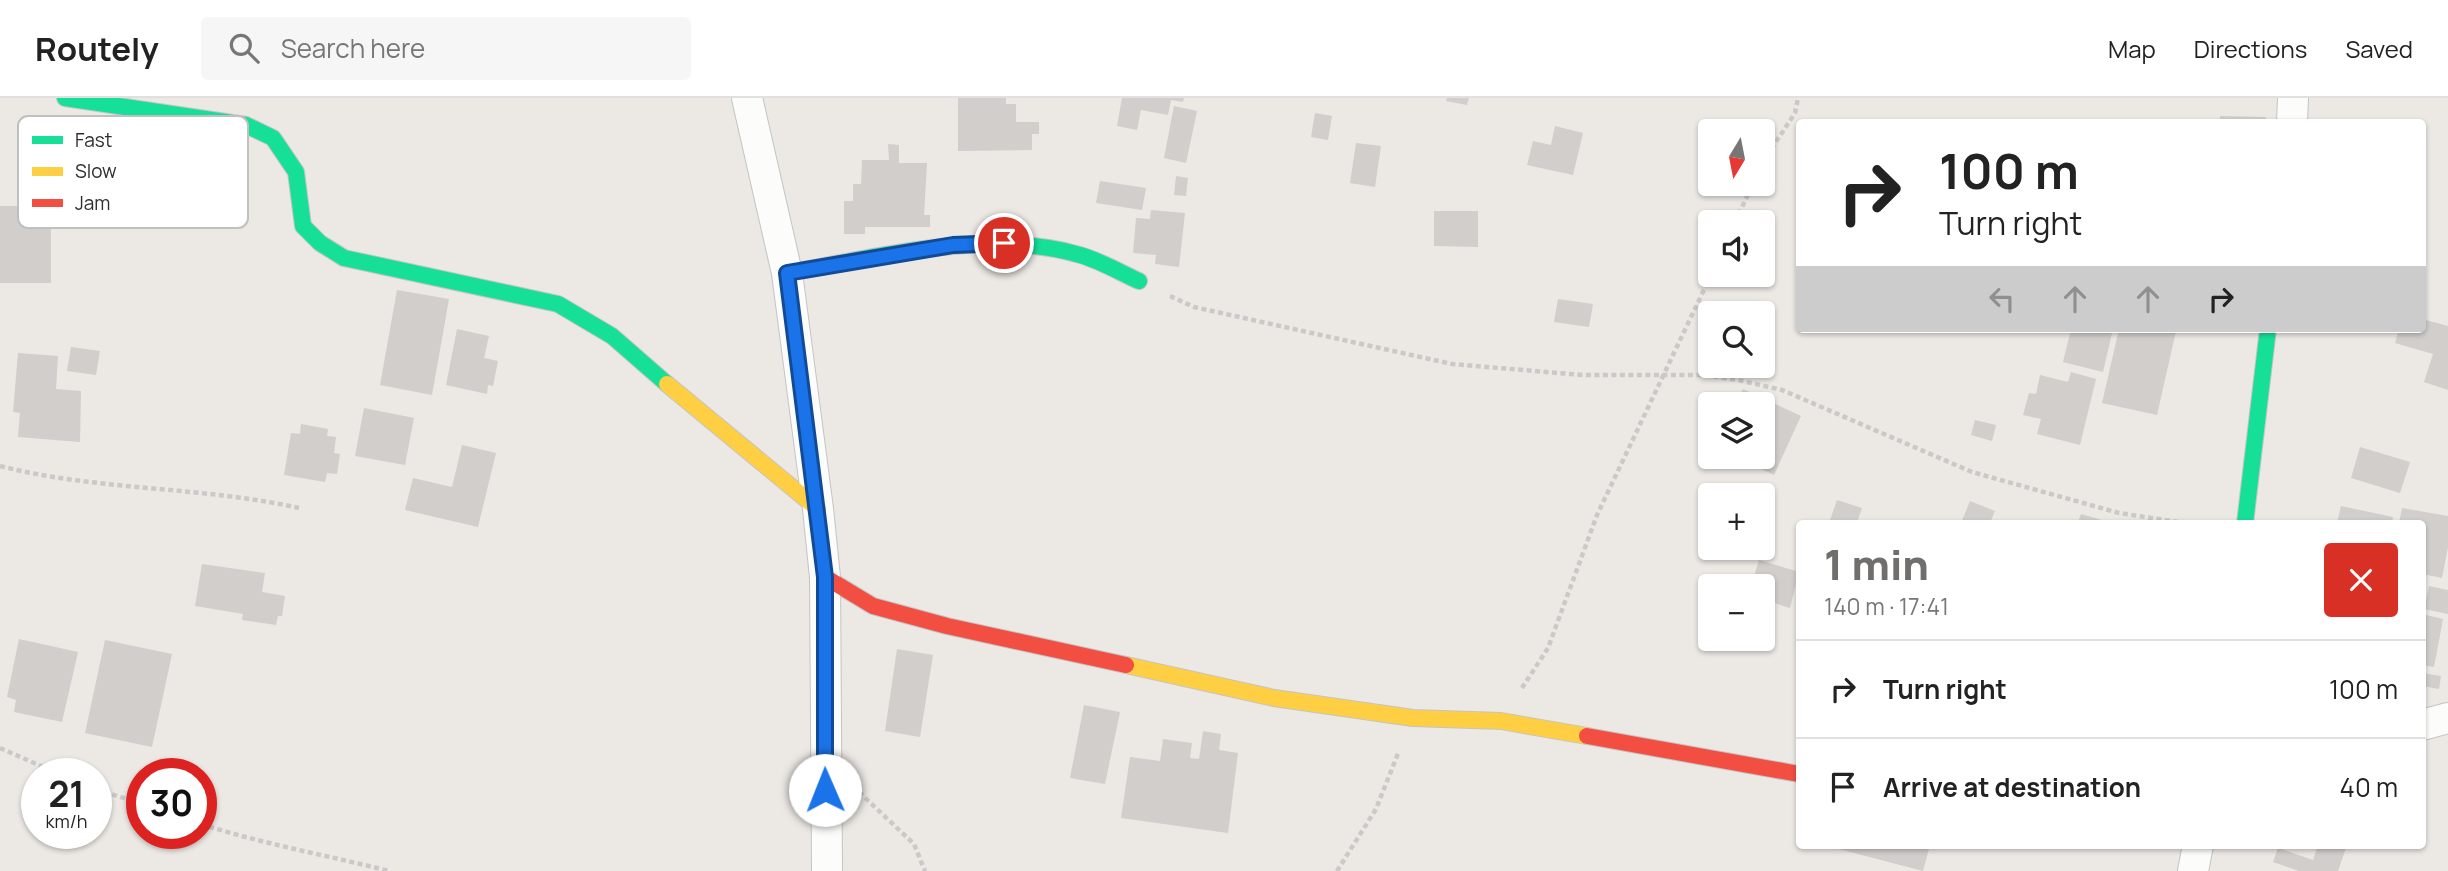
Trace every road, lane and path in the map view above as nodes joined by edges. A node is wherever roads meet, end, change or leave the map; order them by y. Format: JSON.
{"nodes":[{"id":1,"x":65,"y":98,"type":"edge"},
{"id":2,"x":747,"y":98,"type":"edge"},
{"id":3,"x":1798,"y":98,"type":"edge"},
{"id":4,"x":2294,"y":98,"type":"edge"},
{"id":5,"x":186,"y":116,"type":"edge"},
{"id":6,"x":2292,"y":119,"type":"edge"},
{"id":7,"x":248,"y":126,"type":"edge"},
{"id":8,"x":1775,"y":143,"type":"edge"},
{"id":9,"x":787,"y":273,"type":"junction"},
{"id":10,"x":1139,"y":281,"type":"joint"},
{"id":11,"x":1705,"y":287,"type":"edge"},
{"id":12,"x":2268,"y":333,"type":"edge"},
{"id":13,"x":1665,"y":375,"type":"junction"},
{"id":14,"x":0,"y":466,"type":"edge"},
{"id":15,"x":299,"y":508,"type":"dead end"},
{"id":16,"x":818,"y":509,"type":"junction"},
{"id":17,"x":2165,"y":520,"type":"edge"},
{"id":18,"x":2245,"y":520,"type":"edge"},
{"id":19,"x":825,"y":577,"type":"junction"},
{"id":20,"x":1413,"y":718,"type":"junction"},
{"id":21,"x":2448,"y":719,"type":"edge"},
{"id":22,"x":1501,"y":721,"type":"junction"},
{"id":23,"x":2426,"y":724,"type":"edge"},
{"id":24,"x":0,"y":748,"type":"edge"},
{"id":25,"x":23,"y":758,"type":"edge"},
{"id":26,"x":824,"y":763,"type":"junction"},
{"id":27,"x":1796,"y":773,"type":"edge"},
{"id":28,"x":217,"y":829,"type":"edge"},
{"id":29,"x":2197,"y":849,"type":"edge"},
{"id":30,"x":389,"y":871,"type":"edge"},
{"id":31,"x":827,"y":871,"type":"edge"},
{"id":32,"x":925,"y":871,"type":"edge"},
{"id":33,"x":1337,"y":871,"type":"edge"},
{"id":34,"x":2193,"y":871,"type":"edge"}],
"edges":[{"from":1,"to":5,"type":"street"},
{"from":2,"to":9,"type":"street"},
{"from":3,"to":8,"type":"path"},
{"from":4,"to":6,"type":"street"},
{"from":7,"to":16,"type":"street"},
{"from":9,"to":10,"type":"street"},
{"from":9,"to":16,"type":"street"},
{"from":10,"to":13,"type":"path"},
{"from":11,"to":13,"type":"path"},
{"from":12,"to":18,"type":"street"},
{"from":13,"to":17,"type":"path"},
{"from":13,"to":22,"type":"path"},
{"from":14,"to":15,"type":"path"},
{"from":16,"to":19,"type":"street"},
{"from":19,"to":20,"type":"street"},
{"from":19,"to":26,"type":"street"},
{"from":20,"to":22,"type":"street"},
{"from":20,"to":33,"type":"path"},
{"from":21,"to":23,"type":"street"},
{"from":22,"to":27,"type":"street"},
{"from":24,"to":25,"type":"path"},
{"from":26,"to":31,"type":"street"},
{"from":26,"to":32,"type":"path"},
{"from":28,"to":30,"type":"path"},
{"from":29,"to":34,"type":"street"}]}
